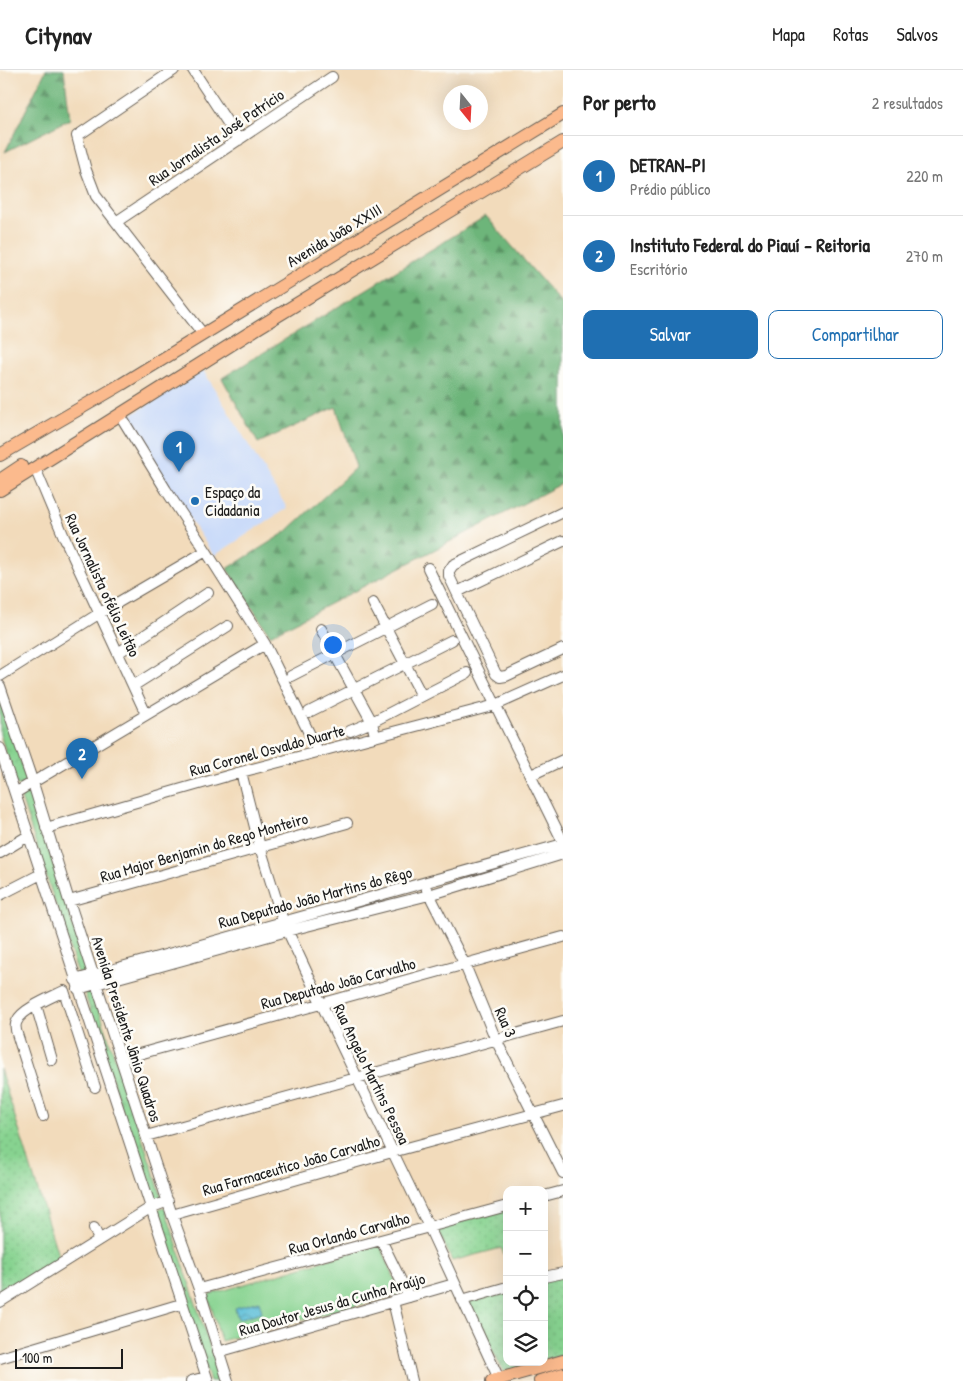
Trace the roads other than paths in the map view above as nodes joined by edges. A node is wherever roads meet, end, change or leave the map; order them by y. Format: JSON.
{"nodes":[{"id":1,"x":174,"y":70,"type":"edge"},
{"id":2,"x":193,"y":70,"type":"edge"},
{"id":3,"x":332,"y":77,"type":"dead end"},
{"id":4,"x":563,"y":114,"type":"edge"},
{"id":5,"x":239,"y":140,"type":"junction"},
{"id":6,"x":563,"y":142,"type":"edge"},
{"id":7,"x":116,"y":222,"type":"junction"},
{"id":8,"x":202,"y":334,"type":"junction"},
{"id":9,"x":122,"y":384,"type":"junction"},
{"id":10,"x":167,"y":385,"type":"junction"},
{"id":11,"x":120,"y":414,"type":"junction"},
{"id":12,"x":0,"y":455,"type":"edge"},
{"id":13,"x":0,"y":465,"type":"edge"},
{"id":14,"x":35,"y":468,"type":"junction"},
{"id":15,"x":0,"y":480,"type":"edge"},
{"id":16,"x":0,"y":490,"type":"edge"},
{"id":17,"x":563,"y":512,"type":"edge"},
{"id":18,"x":563,"y":541,"type":"edge"},
{"id":19,"x":206,"y":551,"type":"junction"},
{"id":20,"x":428,"y":568,"type":"dead end"},
{"id":21,"x":457,"y":592,"type":"junction"},
{"id":22,"x":208,"y":594,"type":"dead end"},
{"id":23,"x":373,"y":603,"type":"dead end"},
{"id":24,"x":432,"y":604,"type":"dead end"},
{"id":25,"x":100,"y":613,"type":"junction"},
{"id":26,"x":228,"y":626,"type":"dead end"},
{"id":27,"x":386,"y":628,"type":"junction"},
{"id":28,"x":321,"y":629,"type":"dead end"},
{"id":29,"x":452,"y":640,"type":"dead end"},
{"id":30,"x":265,"y":644,"type":"junction"},
{"id":31,"x":563,"y":649,"type":"edge"},
{"id":32,"x":118,"y":653,"type":"junction"},
{"id":33,"x":335,"y":654,"type":"junction"},
{"id":34,"x":405,"y":664,"type":"junction"},
{"id":35,"x":467,"y":673,"type":"dead end"},
{"id":36,"x":563,"y":675,"type":"edge"},
{"id":37,"x":0,"y":676,"type":"edge"},
{"id":38,"x":291,"y":676,"type":"dead end"},
{"id":39,"x":0,"y":686,"type":"edge"},
{"id":40,"x":133,"y":686,"type":"junction"},
{"id":41,"x":354,"y":689,"type":"junction"},
{"id":42,"x":422,"y":696,"type":"junction"},
{"id":43,"x":496,"y":705,"type":"junction"},
{"id":44,"x":309,"y":712,"type":"dead end"},
{"id":45,"x":146,"y":714,"type":"junction"},
{"id":46,"x":372,"y":722,"type":"junction"},
{"id":47,"x":350,"y":731,"type":"dead end"},
{"id":48,"x":375,"y":736,"type":"junction"},
{"id":49,"x":0,"y":748,"type":"edge"},
{"id":50,"x":318,"y":751,"type":"junction"},
{"id":51,"x":563,"y":760,"type":"edge"},
{"id":52,"x":241,"y":772,"type":"junction"},
{"id":53,"x":531,"y":775,"type":"junction"},
{"id":54,"x":33,"y":783,"type":"junction"},
{"id":55,"x":15,"y":793,"type":"junction"},
{"id":56,"x":347,"y":823,"type":"dead end"},
{"id":57,"x":46,"y":828,"type":"junction"},
{"id":58,"x":28,"y":836,"type":"junction"},
{"id":59,"x":563,"y":843,"type":"edge"},
{"id":60,"x":260,"y":846,"type":"junction"},
{"id":61,"x":0,"y":853,"type":"edge"},
{"id":62,"x":563,"y":854,"type":"edge"},
{"id":63,"x":41,"y":874,"type":"junction"},
{"id":64,"x":424,"y":883,"type":"junction"},
{"id":65,"x":2,"y":891,"type":"edge"},
{"id":66,"x":430,"y":895,"type":"junction"},
{"id":67,"x":68,"y":901,"type":"junction"},
{"id":68,"x":285,"y":926,"type":"junction"},
{"id":69,"x":563,"y":937,"type":"edge"},
{"id":70,"x":464,"y":964,"type":"junction"},
{"id":71,"x":94,"y":979,"type":"junction"},
{"id":72,"x":76,"y":984,"type":"junction"},
{"id":73,"x":64,"y":991,"type":"junction"},
{"id":74,"x":321,"y":1003,"type":"junction"},
{"id":75,"x":36,"y":1005,"type":"junction"},
{"id":76,"x":563,"y":1021,"type":"edge"},
{"id":77,"x":496,"y":1040,"type":"junction"},
{"id":78,"x":121,"y":1059,"type":"junction"},
{"id":79,"x":52,"y":1060,"type":"dead end"},
{"id":80,"x":357,"y":1079,"type":"junction"},
{"id":81,"x":95,"y":1087,"type":"dead end"},
{"id":82,"x":563,"y":1106,"type":"edge"},
{"id":83,"x":533,"y":1114,"type":"junction"},
{"id":84,"x":43,"y":1116,"type":"dead end"},
{"id":85,"x":146,"y":1136,"type":"junction"},
{"id":86,"x":392,"y":1152,"type":"junction"},
{"id":87,"x":563,"y":1173,"type":"edge"},
{"id":88,"x":563,"y":1190,"type":"edge"},
{"id":89,"x":548,"y":1195,"type":"edge"},
{"id":90,"x":168,"y":1201,"type":"junction"},
{"id":91,"x":503,"y":1207,"type":"edge"},
{"id":92,"x":150,"y":1208,"type":"junction"},
{"id":93,"x":172,"y":1216,"type":"junction"},
{"id":94,"x":429,"y":1227,"type":"junction"},
{"id":95,"x":94,"y":1228,"type":"dead end"},
{"id":96,"x":99,"y":1240,"type":"junction"},
{"id":97,"x":381,"y":1240,"type":"junction"},
{"id":98,"x":563,"y":1273,"type":"edge"},
{"id":99,"x":548,"y":1276,"type":"edge"},
{"id":100,"x":454,"y":1284,"type":"junction"},
{"id":101,"x":503,"y":1289,"type":"edge"},
{"id":102,"x":199,"y":1290,"type":"junction"},
{"id":103,"x":409,"y":1297,"type":"junction"},
{"id":104,"x":462,"y":1300,"type":"junction"},
{"id":105,"x":393,"y":1301,"type":"junction"},
{"id":106,"x":0,"y":1302,"type":"edge"},
{"id":107,"x":181,"y":1304,"type":"junction"},
{"id":108,"x":218,"y":1352,"type":"junction"},
{"id":109,"x":0,"y":1358,"type":"edge"},
{"id":110,"x":563,"y":1361,"type":"edge"},
{"id":111,"x":563,"y":1374,"type":"edge"},
{"id":112,"x":207,"y":1379,"type":"edge"},
{"id":113,"x":497,"y":1380,"type":"edge"},
{"id":114,"x":191,"y":1381,"type":"edge"},
{"id":115,"x":228,"y":1381,"type":"edge"},
{"id":116,"x":412,"y":1381,"type":"edge"},
{"id":117,"x":540,"y":1381,"type":"edge"}],
"edges":[{"from":1,"to":7,"type":"street"},
{"from":2,"to":5,"type":"street"},
{"from":3,"to":5,"type":"street","name":"Rua Jornalista José Patrício"},
{"from":4,"to":8,"type":"main road","name":"Avenida João XXIII"},
{"from":5,"to":7,"type":"street","name":"Rua Jornalista José Patrício"},
{"from":6,"to":10,"type":"main road"},
{"from":7,"to":8,"type":"street"},
{"from":8,"to":9,"type":"main road","name":"Avenida João XXIII"},
{"from":9,"to":12,"type":"main road","name":"Avenida João XXIII"},
{"from":9,"to":13,"type":"main road","name":"Avenida João XXIII"},
{"from":10,"to":11,"type":"main road"},
{"from":10,"to":15,"type":"main road"},
{"from":11,"to":14,"type":"main road"},
{"from":11,"to":19,"type":"street"},
{"from":14,"to":16,"type":"main road"},
{"from":14,"to":25,"type":"street","name":"Rua Jornalista ofélio Leitão"},
{"from":17,"to":21,"type":"street"},
{"from":18,"to":21,"type":"street"},
{"from":19,"to":25,"type":"street"},
{"from":19,"to":30,"type":"street"},
{"from":20,"to":43,"type":"street"},
{"from":21,"to":31,"type":"street"},
{"from":22,"to":32,"type":"street"},
{"from":23,"to":27,"type":"street"},
{"from":24,"to":27,"type":"street"},
{"from":25,"to":32,"type":"street","name":"Rua Jornalista ofélio Leitão"},
{"from":25,"to":37,"type":"street"},
{"from":26,"to":40,"type":"street"},
{"from":27,"to":33,"type":"street"},
{"from":27,"to":34,"type":"street"},
{"from":28,"to":33,"type":"street"},
{"from":29,"to":34,"type":"street"},
{"from":30,"to":45,"type":"street"},
{"from":30,"to":50,"type":"street"},
{"from":32,"to":40,"type":"street","name":"Rua Jornalista ofélio Leitão"},
{"from":33,"to":38,"type":"street"},
{"from":33,"to":41,"type":"street"},
{"from":34,"to":41,"type":"street"},
{"from":34,"to":42,"type":"street"},
{"from":35,"to":42,"type":"street"},
{"from":36,"to":43,"type":"street","name":"Rua Coronel Osvaldo Duarte"},
{"from":39,"to":54,"type":"street","name":"Avenida Presidente Jânio Quadros"},
{"from":40,"to":45,"type":"street","name":"Rua Jornalista ofélio Leitão"},
{"from":41,"to":44,"type":"street"},
{"from":41,"to":46,"type":"street"},
{"from":42,"to":46,"type":"street"},
{"from":43,"to":48,"type":"street","name":"Rua Coronel Osvaldo Duarte"},
{"from":43,"to":53,"type":"street"},
{"from":45,"to":54,"type":"street"},
{"from":46,"to":47,"type":"street"},
{"from":46,"to":48,"type":"street"},
{"from":48,"to":50,"type":"street","name":"Rua Coronel Osvaldo Duarte"},
{"from":49,"to":55,"type":"street","name":"Avenida Presidente Jânio Quadros"},
{"from":50,"to":52,"type":"street","name":"Rua Coronel Osvaldo Duarte"},
{"from":51,"to":53,"type":"street"},
{"from":52,"to":57,"type":"street","name":"Rua Coronel Osvaldo Duarte"},
{"from":52,"to":60,"type":"street","name":"Rua Angelo Martins Pessoa"},
{"from":53,"to":59,"type":"street"},
{"from":54,"to":55,"type":"street"},
{"from":54,"to":57,"type":"street","name":"Avenida Presidente Jânio Quadros"},
{"from":55,"to":58,"type":"street","name":"Avenida Presidente Jânio Quadros"},
{"from":56,"to":60,"type":"street","name":"Rua Major Benjamin do Rego Monteiro"},
{"from":57,"to":67,"type":"street","name":"Avenida Presidente Jânio Quadros"},
{"from":58,"to":61,"type":"street"},
{"from":58,"to":63,"type":"street","name":"Avenida Presidente Jânio Quadros"},
{"from":59,"to":64,"type":"street","name":"Rua Deputado João Martins do Rêgo"},
{"from":60,"to":67,"type":"street","name":"Rua Major Benjamin do Rego Monteiro"},
{"from":60,"to":68,"type":"street","name":"Rua Angelo Martins Pessoa"},
{"from":62,"to":66,"type":"street","name":"Rua Deputado João Martins do Rêgo"},
{"from":63,"to":65,"type":"street"},
{"from":63,"to":72,"type":"street","name":"Avenida Presidente Jânio Quadros"},
{"from":64,"to":66,"type":"street","name":"Rua 3"},
{"from":64,"to":68,"type":"street","name":"Rua Deputado João Martins do Rêgo"},
{"from":66,"to":68,"type":"street","name":"Rua Deputado João Martins do Rêgo"},
{"from":66,"to":70,"type":"street","name":"Rua 3"},
{"from":67,"to":71,"type":"street","name":"Avenida Presidente Jânio Quadros"},
{"from":68,"to":71,"type":"street","name":"Rua Deputado João Martins do Rêgo"},
{"from":68,"to":74,"type":"street","name":"Rua Angelo Martins Pessoa"},
{"from":69,"to":70,"type":"street","name":"Rua Deputado João Carvalho"},
{"from":70,"to":74,"type":"street","name":"Rua Deputado João Carvalho"},
{"from":70,"to":77,"type":"street","name":"Rua 3"},
{"from":71,"to":72,"type":"street","name":"Rua Deputado João Martins do Rêgo"},
{"from":71,"to":78,"type":"street","name":"Avenida Presidente Jânio Quadros"},
{"from":72,"to":73,"type":"street","name":"Rua Deputado João Martins do Rêgo"},
{"from":72,"to":92,"type":"street","name":"Avenida Presidente Jânio Quadros"},
{"from":73,"to":75,"type":"street","name":"Rua Deputado João Martins do Rêgo"},
{"from":73,"to":81,"type":"street"},
{"from":74,"to":78,"type":"street","name":"Rua Deputado João Carvalho"},
{"from":74,"to":80,"type":"street","name":"Rua Angelo Martins Pessoa"},
{"from":75,"to":79,"type":"street"},
{"from":75,"to":84,"type":"street","name":"Rua Deputado João Martins do Rêgo"},
{"from":76,"to":77,"type":"street"},
{"from":77,"to":80,"type":"street"},
{"from":77,"to":83,"type":"street","name":"Rua 3"},
{"from":78,"to":85,"type":"street","name":"Avenida Presidente Jânio Quadros"},
{"from":80,"to":85,"type":"street"},
{"from":80,"to":86,"type":"street","name":"Rua Angelo Martins Pessoa"},
{"from":82,"to":83,"type":"street","name":"Rua Farmaceutico João Carvalho"},
{"from":83,"to":86,"type":"street","name":"Rua Farmaceutico João Carvalho"},
{"from":83,"to":87,"type":"street","name":"Rua 3"},
{"from":85,"to":90,"type":"street","name":"Avenida Presidente Jânio Quadros"},
{"from":86,"to":93,"type":"street","name":"Rua Farmaceutico João Carvalho"},
{"from":86,"to":94,"type":"street","name":"Rua Angelo Martins Pessoa"},
{"from":88,"to":89,"type":"street"},
{"from":90,"to":92,"type":"street"},
{"from":90,"to":93,"type":"street","name":"Avenida Presidente Jânio Quadros"},
{"from":91,"to":94,"type":"street","name":"Rua Orlando Carvalho"},
{"from":92,"to":96,"type":"street"},
{"from":92,"to":107,"type":"street","name":"Avenida Presidente Jânio Quadros"},
{"from":93,"to":102,"type":"street","name":"Avenida Presidente Jânio Quadros"},
{"from":94,"to":97,"type":"street","name":"Rua Orlando Carvalho"},
{"from":94,"to":100,"type":"street","name":"Rua Angelo Martins Pessoa"},
{"from":95,"to":96,"type":"street"},
{"from":96,"to":106,"type":"street"},
{"from":97,"to":102,"type":"street","name":"Rua Orlando Carvalho"},
{"from":97,"to":103,"type":"street"},
{"from":98,"to":99,"type":"street"},
{"from":100,"to":103,"type":"street","name":"Rua Doutor Jesus da Cunha Araújo"},
{"from":100,"to":104,"type":"street","name":"Rua Angelo Martins Pessoa"},
{"from":101,"to":104,"type":"street"},
{"from":102,"to":108,"type":"street","name":"Avenida Presidente Jânio Quadros"},
{"from":103,"to":105,"type":"street","name":"Rua Doutor Jesus da Cunha Araújo"},
{"from":104,"to":113,"type":"street","name":"Rua Angelo Martins Pessoa"},
{"from":105,"to":108,"type":"street","name":"Rua Doutor Jesus da Cunha Araújo"},
{"from":105,"to":116,"type":"street"},
{"from":107,"to":109,"type":"street"},
{"from":107,"to":112,"type":"street","name":"Avenida Presidente Jânio Quadros"},
{"from":108,"to":115,"type":"street","name":"Avenida Presidente Jânio Quadros"},
{"from":110,"to":113,"type":"main road"},
{"from":111,"to":117,"type":"main road"},
{"from":112,"to":114,"type":"street"}]}
